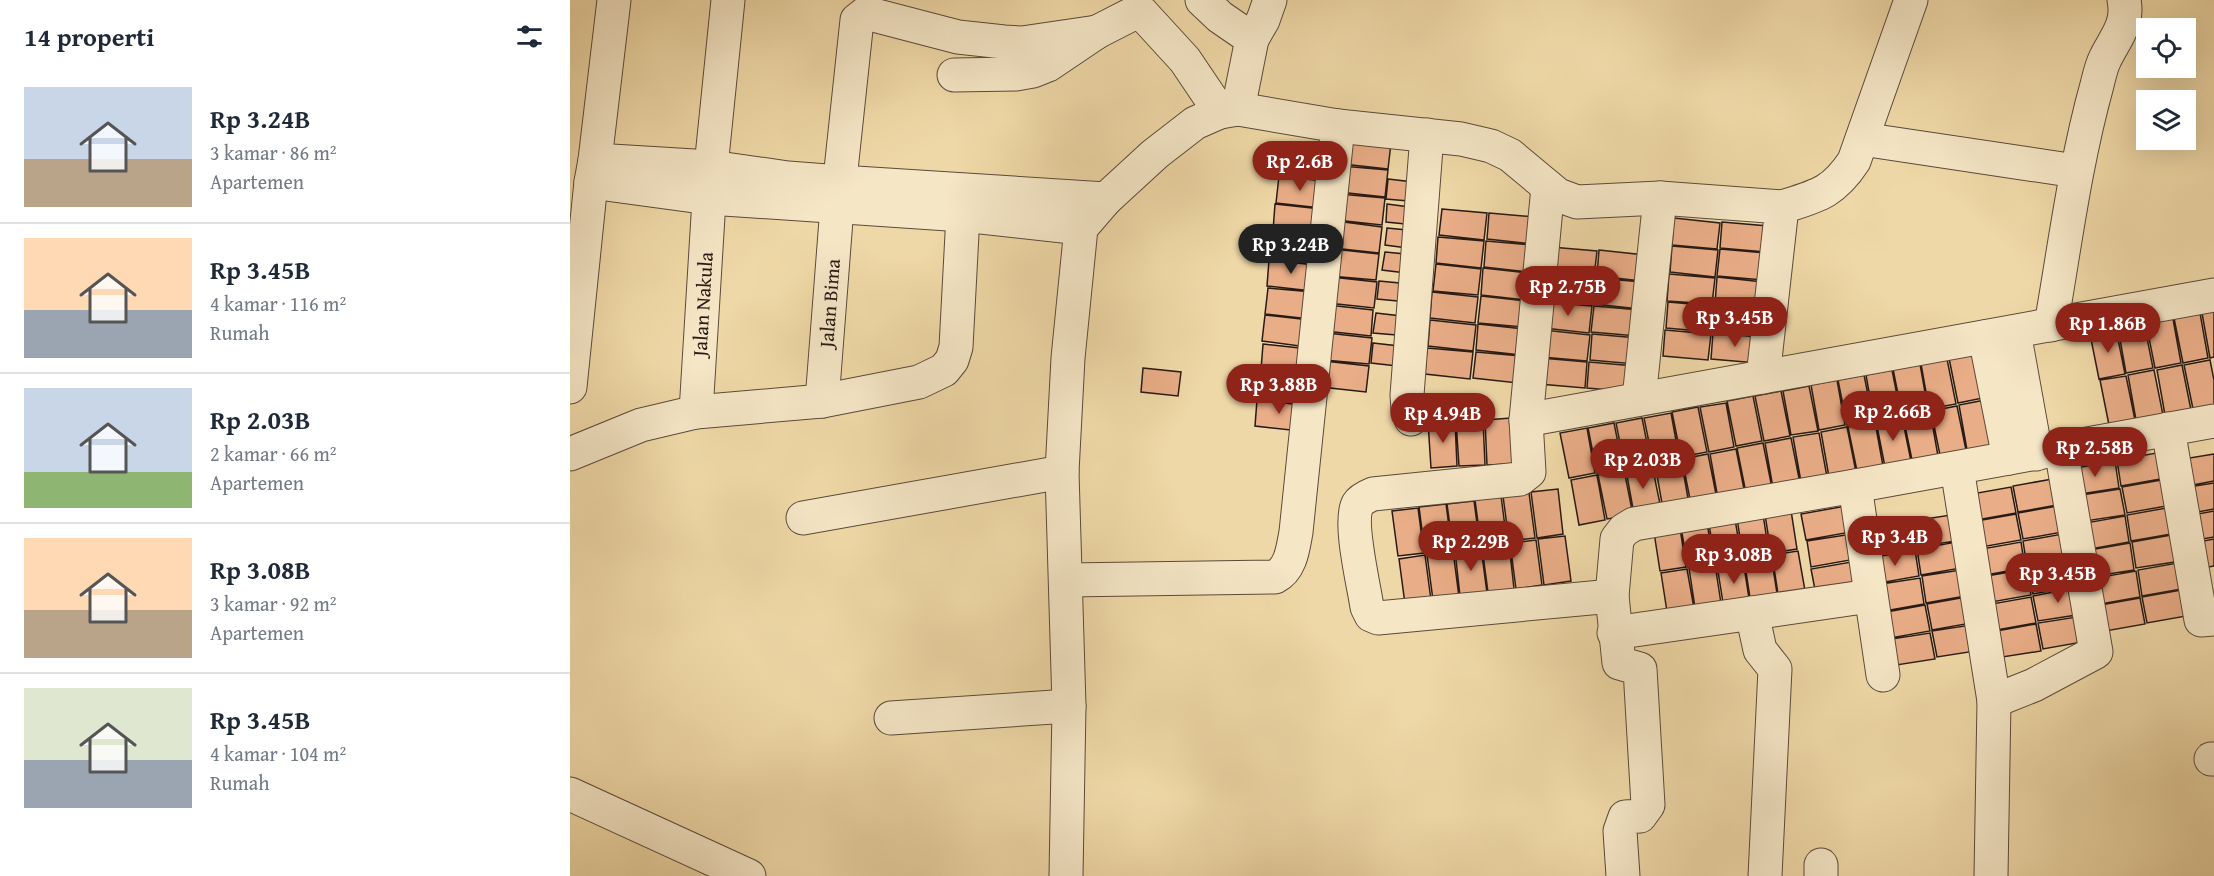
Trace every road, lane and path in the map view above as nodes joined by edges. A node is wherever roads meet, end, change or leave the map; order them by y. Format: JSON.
{"nodes":[{"id":1,"x":614,"y":0,"type":"edge"},
{"id":2,"x":728,"y":0,"type":"edge"},
{"id":3,"x":1202,"y":0,"type":"edge"},
{"id":4,"x":1292,"y":0,"type":"edge"},
{"id":5,"x":1911,"y":0,"type":"edge"},
{"id":6,"x":2124,"y":0,"type":"edge"},
{"id":7,"x":1262,"y":20,"type":"edge"},
{"id":8,"x":1097,"y":32,"type":"junction"},
{"id":9,"x":958,"y":37,"type":"junction"},
{"id":10,"x":1229,"y":110,"type":"junction"},
{"id":11,"x":1338,"y":126,"type":"junction"},
{"id":12,"x":1426,"y":135,"type":"junction"},
{"id":13,"x":1862,"y":139,"type":"junction"},
{"id":14,"x":593,"y":171,"type":"junction"},
{"id":15,"x":2076,"y":171,"type":"junction"},
{"id":16,"x":710,"y":182,"type":"junction"},
{"id":17,"x":1548,"y":187,"type":"junction"},
{"id":18,"x":838,"y":195,"type":"junction"},
{"id":19,"x":1660,"y":198,"type":"junction"},
{"id":20,"x":1106,"y":199,"type":"junction"},
{"id":21,"x":1782,"y":207,"type":"junction"},
{"id":22,"x":963,"y":215,"type":"junction"},
{"id":23,"x":1081,"y":228,"type":"junction"},
{"id":24,"x":2214,"y":295,"type":"edge"},
{"id":25,"x":2051,"y":325,"type":"junction"},
{"id":26,"x":2000,"y":334,"type":"junction"},
{"id":27,"x":1763,"y":377,"type":"junction"},
{"id":28,"x":570,"y":387,"type":"edge"},
{"id":29,"x":1639,"y":399,"type":"junction"},
{"id":30,"x":822,"y":401,"type":"junction"},
{"id":31,"x":696,"y":412,"type":"junction"},
{"id":32,"x":1411,"y":418,"type":"dead end"},
{"id":33,"x":1526,"y":420,"type":"junction"},
{"id":34,"x":2214,"y":421,"type":"edge"},
{"id":35,"x":2168,"y":429,"type":"junction"},
{"id":36,"x":570,"y":454,"type":"edge"},
{"id":37,"x":2035,"y":454,"type":"junction"},
{"id":38,"x":1956,"y":468,"type":"junction"},
{"id":39,"x":1062,"y":472,"type":"junction"},
{"id":40,"x":1855,"y":486,"type":"junction"},
{"id":41,"x":803,"y":518,"type":"dead end"},
{"id":42,"x":1066,"y":580,"type":"junction"},
{"id":43,"x":1612,"y":596,"type":"junction"},
{"id":44,"x":1870,"y":596,"type":"junction"},
{"id":45,"x":1752,"y":613,"type":"junction"},
{"id":46,"x":2214,"y":619,"type":"edge"},
{"id":47,"x":1614,"y":633,"type":"junction"},
{"id":48,"x":1883,"y":675,"type":"dead end"},
{"id":49,"x":1994,"y":701,"type":"junction"},
{"id":50,"x":1069,"y":706,"type":"junction"},
{"id":51,"x":891,"y":718,"type":"dead end"},
{"id":52,"x":570,"y":794,"type":"edge"},
{"id":53,"x":749,"y":876,"type":"edge"},
{"id":54,"x":1065,"y":876,"type":"edge"},
{"id":55,"x":1623,"y":876,"type":"edge"},
{"id":56,"x":1765,"y":876,"type":"edge"},
{"id":57,"x":1991,"y":876,"type":"edge"}],
"edges":[{"from":1,"to":14,"type":"street"},
{"from":2,"to":16,"type":"street","name":"Jalan Nakula"},
{"from":3,"to":7,"type":"street"},
{"from":4,"to":7,"type":"street"},
{"from":5,"to":13,"type":"street"},
{"from":6,"to":15,"type":"street"},
{"from":7,"to":10,"type":"street"},
{"from":8,"to":9,"type":"street"},
{"from":8,"to":9,"type":"street"},
{"from":8,"to":10,"type":"street"},
{"from":9,"to":18,"type":"street","name":"Jalan Bima"},
{"from":10,"to":11,"type":"street"},
{"from":10,"to":20,"type":"street"},
{"from":11,"to":12,"type":"street"},
{"from":11,"to":42,"type":"street"},
{"from":12,"to":17,"type":"street"},
{"from":12,"to":32,"type":"street"},
{"from":13,"to":15,"type":"street"},
{"from":13,"to":21,"type":"street"},
{"from":14,"to":16,"type":"street"},
{"from":14,"to":28,"type":"street"},
{"from":15,"to":25,"type":"street"},
{"from":16,"to":18,"type":"street"},
{"from":16,"to":31,"type":"street","name":"Jalan Nakula"},
{"from":17,"to":19,"type":"street"},
{"from":17,"to":33,"type":"street"},
{"from":18,"to":20,"type":"street"},
{"from":18,"to":22,"type":"street"},
{"from":18,"to":30,"type":"street","name":"Jalan Bima"},
{"from":19,"to":21,"type":"street"},
{"from":19,"to":29,"type":"street"},
{"from":20,"to":23,"type":"street"},
{"from":21,"to":27,"type":"street"},
{"from":22,"to":23,"type":"street"},
{"from":22,"to":30,"type":"street"},
{"from":23,"to":39,"type":"street"},
{"from":24,"to":25,"type":"street"},
{"from":25,"to":26,"type":"street"},
{"from":26,"to":27,"type":"street"},
{"from":26,"to":37,"type":"street"},
{"from":27,"to":29,"type":"street"},
{"from":29,"to":33,"type":"street"},
{"from":30,"to":31,"type":"street"},
{"from":31,"to":36,"type":"street"},
{"from":33,"to":43,"type":"street"},
{"from":34,"to":35,"type":"street"},
{"from":35,"to":37,"type":"street"},
{"from":35,"to":46,"type":"street"},
{"from":37,"to":38,"type":"street"},
{"from":37,"to":49,"type":"street"},
{"from":38,"to":40,"type":"street"},
{"from":38,"to":49,"type":"street"},
{"from":39,"to":41,"type":"street"},
{"from":39,"to":42,"type":"street"},
{"from":40,"to":43,"type":"street"},
{"from":40,"to":44,"type":"street"},
{"from":42,"to":50,"type":"street"},
{"from":43,"to":47,"type":"street"},
{"from":44,"to":45,"type":"street"},
{"from":44,"to":48,"type":"street"},
{"from":45,"to":47,"type":"street"},
{"from":45,"to":56,"type":"street"},
{"from":47,"to":55,"type":"street"},
{"from":49,"to":57,"type":"street"},
{"from":50,"to":51,"type":"street"},
{"from":50,"to":54,"type":"street"},
{"from":52,"to":53,"type":"street"}]}
